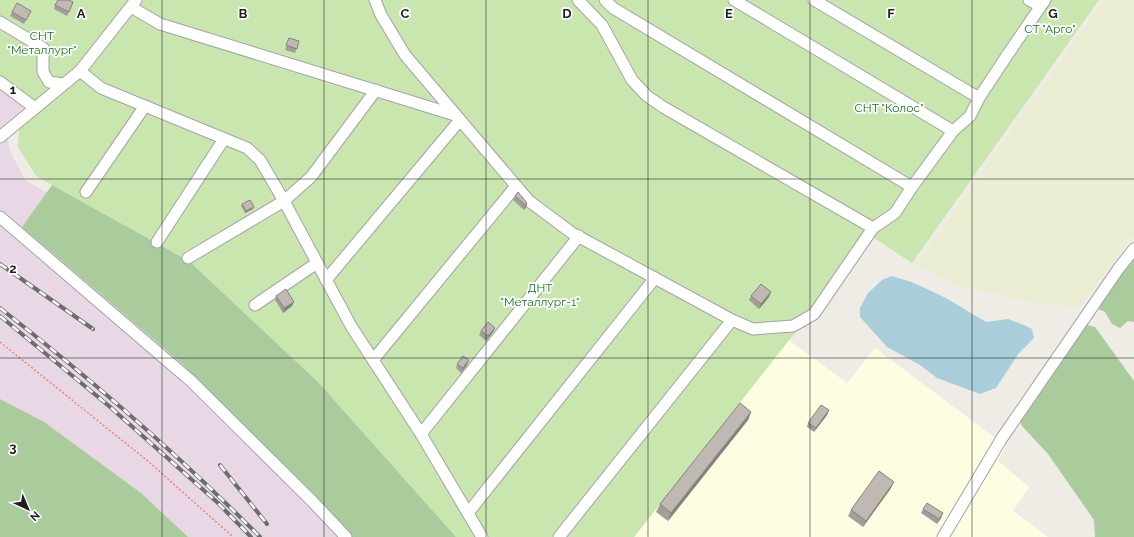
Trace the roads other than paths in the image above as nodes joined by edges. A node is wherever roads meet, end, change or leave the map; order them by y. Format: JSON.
{"nodes":[{"id":1,"x":578,"y":0,"type":"edge"},
{"id":2,"x":605,"y":0,"type":"edge"},
{"id":3,"x":734,"y":0,"type":"edge"},
{"id":4,"x":814,"y":0,"type":"edge"},
{"id":5,"x":1029,"y":0,"type":"edge"},
{"id":6,"x":373,"y":1,"type":"edge"},
{"id":7,"x":134,"y":3,"type":"edge"},
{"id":8,"x":1043,"y":3,"type":"edge"},
{"id":9,"x":0,"y":22,"type":"edge"},
{"id":10,"x":80,"y":71,"type":"junction"},
{"id":11,"x":0,"y":82,"type":"edge"},
{"id":12,"x":63,"y":84,"type":"junction"},
{"id":13,"x":376,"y":90,"type":"junction"},
{"id":14,"x":979,"y":98,"type":"junction"},
{"id":15,"x":145,"y":106,"type":"junction"},
{"id":16,"x":35,"y":108,"type":"junction"},
{"id":17,"x":458,"y":118,"type":"junction"},
{"id":18,"x":953,"y":131,"type":"junction"},
{"id":19,"x":0,"y":137,"type":"edge"},
{"id":20,"x":224,"y":139,"type":"junction"},
{"id":21,"x":516,"y":186,"type":"junction"},
{"id":22,"x":912,"y":187,"type":"junction"},
{"id":23,"x":86,"y":192,"type":"dead end"},
{"id":24,"x":284,"y":201,"type":"junction"},
{"id":25,"x":0,"y":217,"type":"edge"},
{"id":26,"x":874,"y":228,"type":"junction"},
{"id":27,"x":579,"y":236,"type":"junction"},
{"id":28,"x":157,"y":242,"type":"dead end"},
{"id":29,"x":1134,"y":250,"type":"edge"},
{"id":30,"x":188,"y":258,"type":"dead end"},
{"id":31,"x":318,"y":263,"type":"junction"},
{"id":32,"x":655,"y":278,"type":"junction"},
{"id":33,"x":326,"y":280,"type":"junction"},
{"id":34,"x":255,"y":305,"type":"dead end"},
{"id":35,"x":732,"y":320,"type":"junction"},
{"id":36,"x":373,"y":360,"type":"junction"},
{"id":37,"x":421,"y":434,"type":"junction"},
{"id":38,"x":468,"y":513,"type":"junction"},
{"id":39,"x":346,"y":537,"type":"edge"},
{"id":40,"x":482,"y":537,"type":"edge"},
{"id":41,"x":559,"y":537,"type":"edge"},
{"id":42,"x":943,"y":537,"type":"edge"}],
"edges":[{"from":1,"to":26,"type":"street"},
{"from":2,"to":22,"type":"street"},
{"from":3,"to":18,"type":"street"},
{"from":4,"to":14,"type":"street"},
{"from":5,"to":8,"type":"street"},
{"from":6,"to":17,"type":"street"},
{"from":7,"to":10,"type":"street"},
{"from":7,"to":13,"type":"street"},
{"from":8,"to":14,"type":"street"},
{"from":9,"to":12,"type":"street"},
{"from":10,"to":12,"type":"street"},
{"from":10,"to":15,"type":"street"},
{"from":11,"to":16,"type":"street"},
{"from":12,"to":16,"type":"street"},
{"from":13,"to":17,"type":"street"},
{"from":13,"to":24,"type":"street"},
{"from":14,"to":18,"type":"street"},
{"from":15,"to":20,"type":"street"},
{"from":15,"to":23,"type":"street"},
{"from":16,"to":19,"type":"street"},
{"from":17,"to":21,"type":"street"},
{"from":17,"to":33,"type":"street"},
{"from":18,"to":22,"type":"street"},
{"from":20,"to":24,"type":"street"},
{"from":20,"to":28,"type":"street"},
{"from":21,"to":27,"type":"street"},
{"from":21,"to":36,"type":"street"},
{"from":22,"to":26,"type":"street"},
{"from":24,"to":30,"type":"street"},
{"from":24,"to":31,"type":"street"},
{"from":25,"to":39,"type":"street"},
{"from":26,"to":35,"type":"street"},
{"from":27,"to":32,"type":"street"},
{"from":27,"to":37,"type":"street"},
{"from":29,"to":42,"type":"street"},
{"from":31,"to":33,"type":"street"},
{"from":31,"to":34,"type":"street"},
{"from":32,"to":35,"type":"street"},
{"from":32,"to":38,"type":"street"},
{"from":33,"to":36,"type":"street"},
{"from":35,"to":41,"type":"street"},
{"from":36,"to":37,"type":"street"},
{"from":37,"to":38,"type":"street"},
{"from":38,"to":40,"type":"street"}]}
